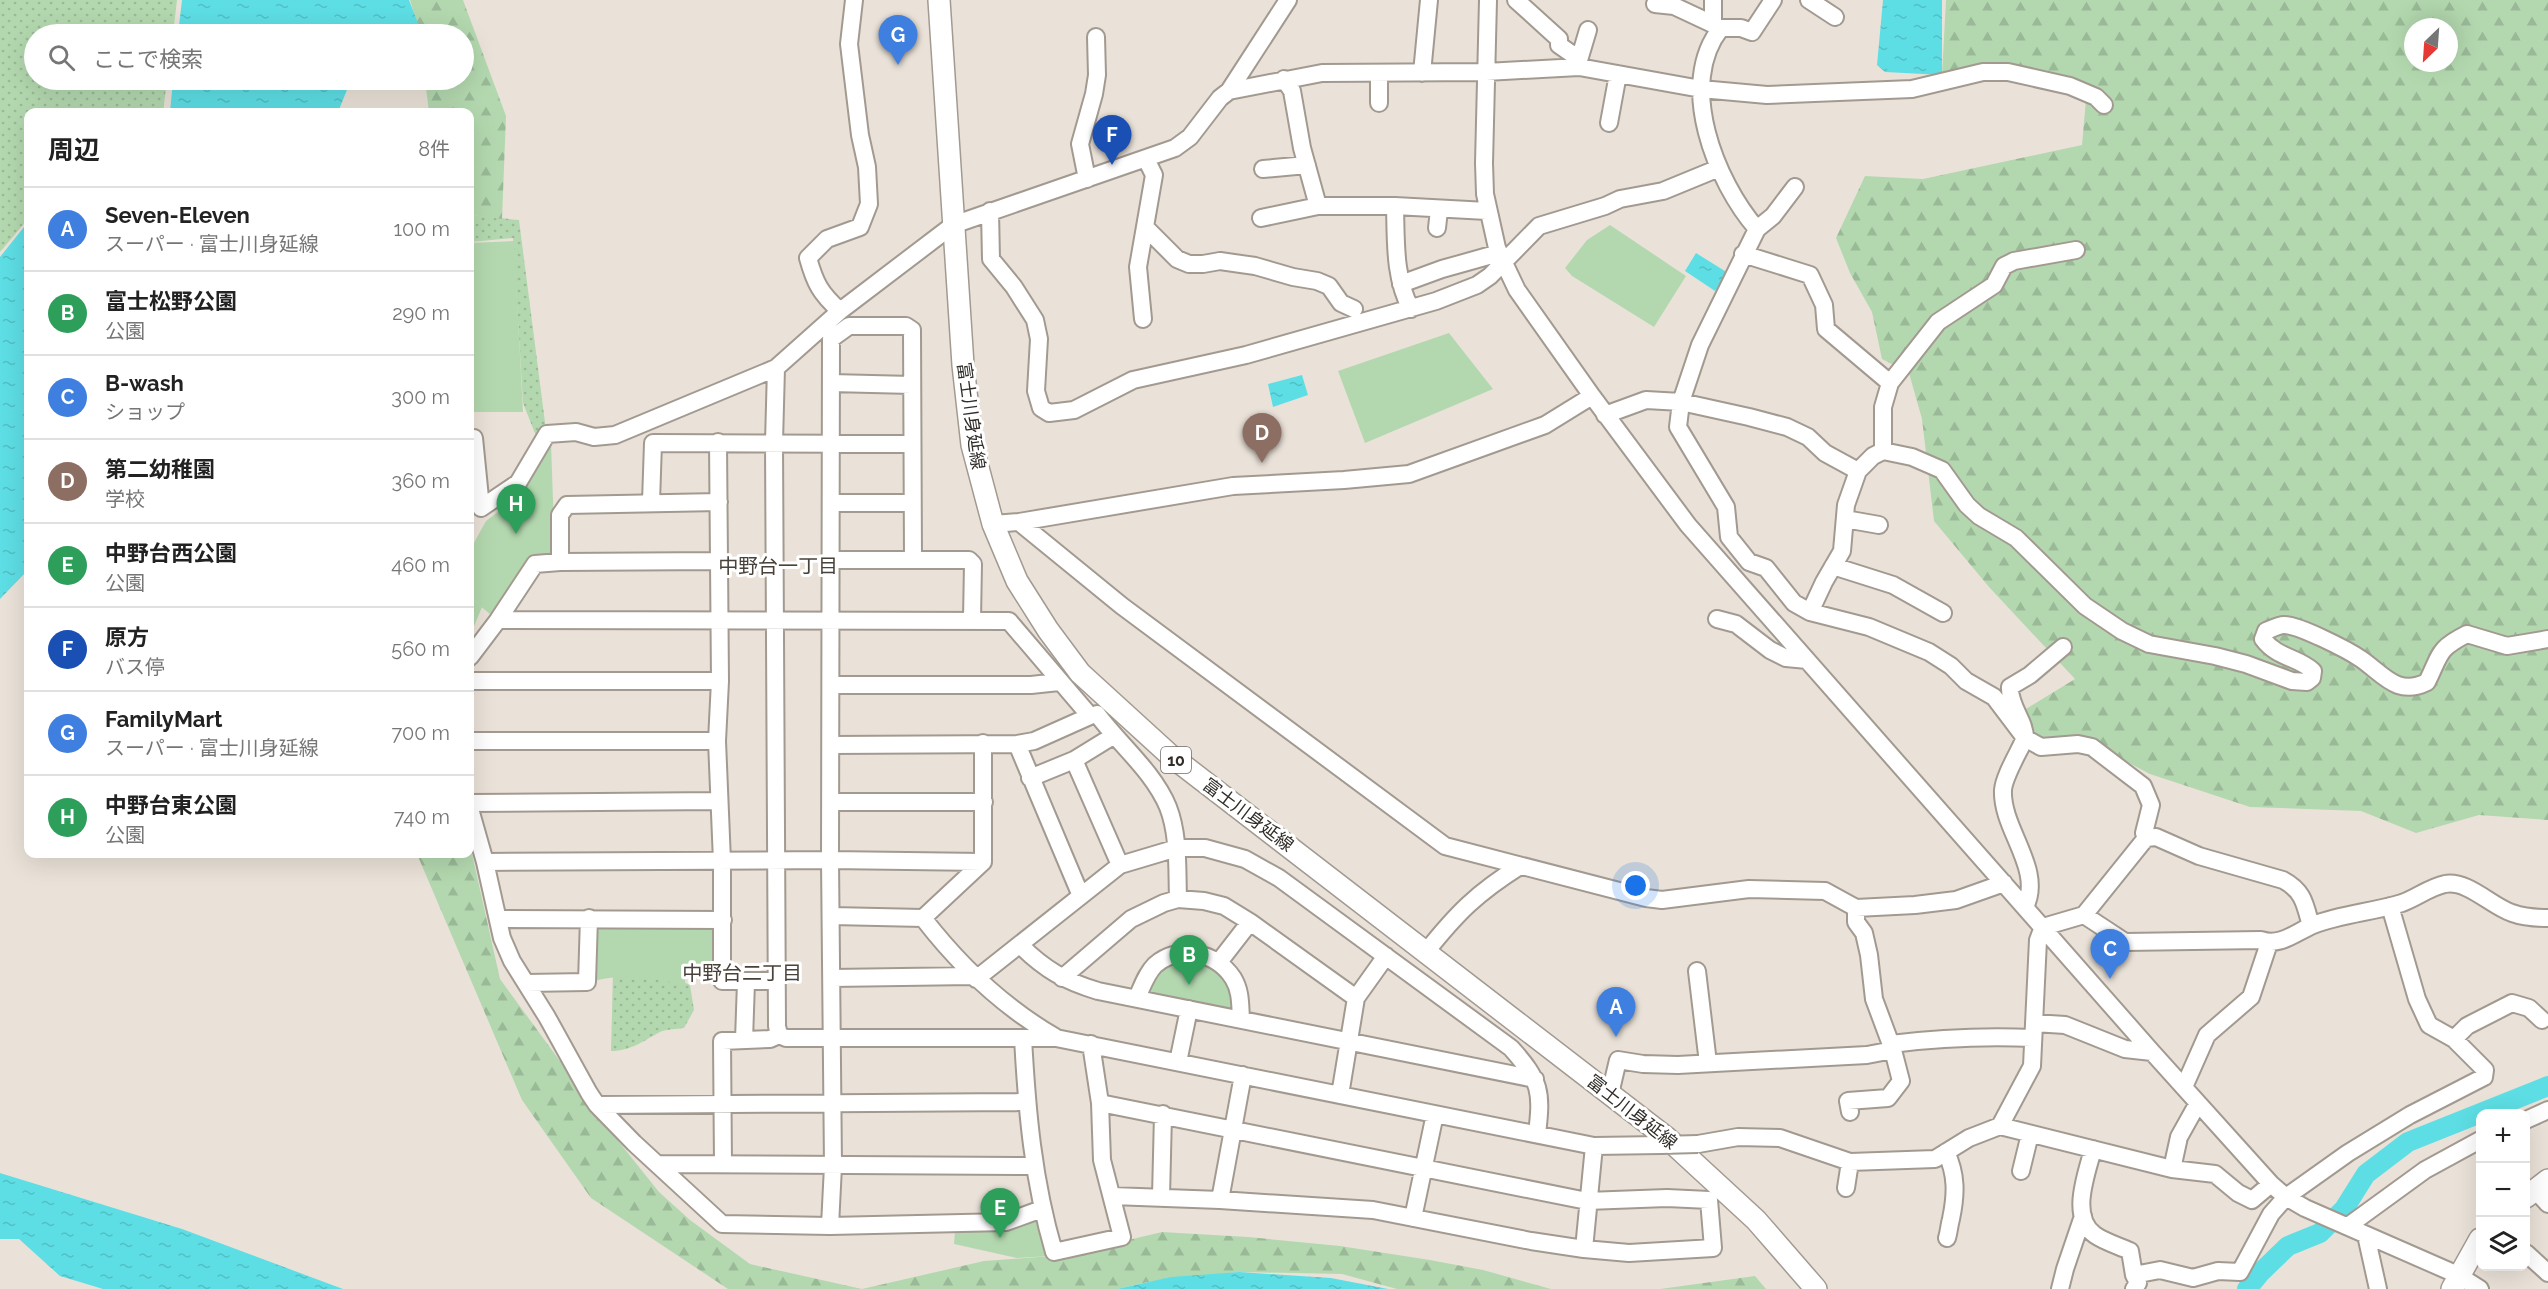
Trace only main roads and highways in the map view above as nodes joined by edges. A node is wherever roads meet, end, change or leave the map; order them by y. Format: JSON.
{"nodes":[{"id":1,"x":939,"y":0,"type":"edge"},
{"id":2,"x":2476,"y":1247,"type":"edge"},
{"id":3,"x":2455,"y":1282,"type":"edge"},
{"id":4,"x":1816,"y":1289,"type":"edge"}],
"edges":[{"from":1,"to":4,"type":"main road","name":"富士川身延線","number":"10"},
{"from":2,"to":3,"type":"main road"}]}
